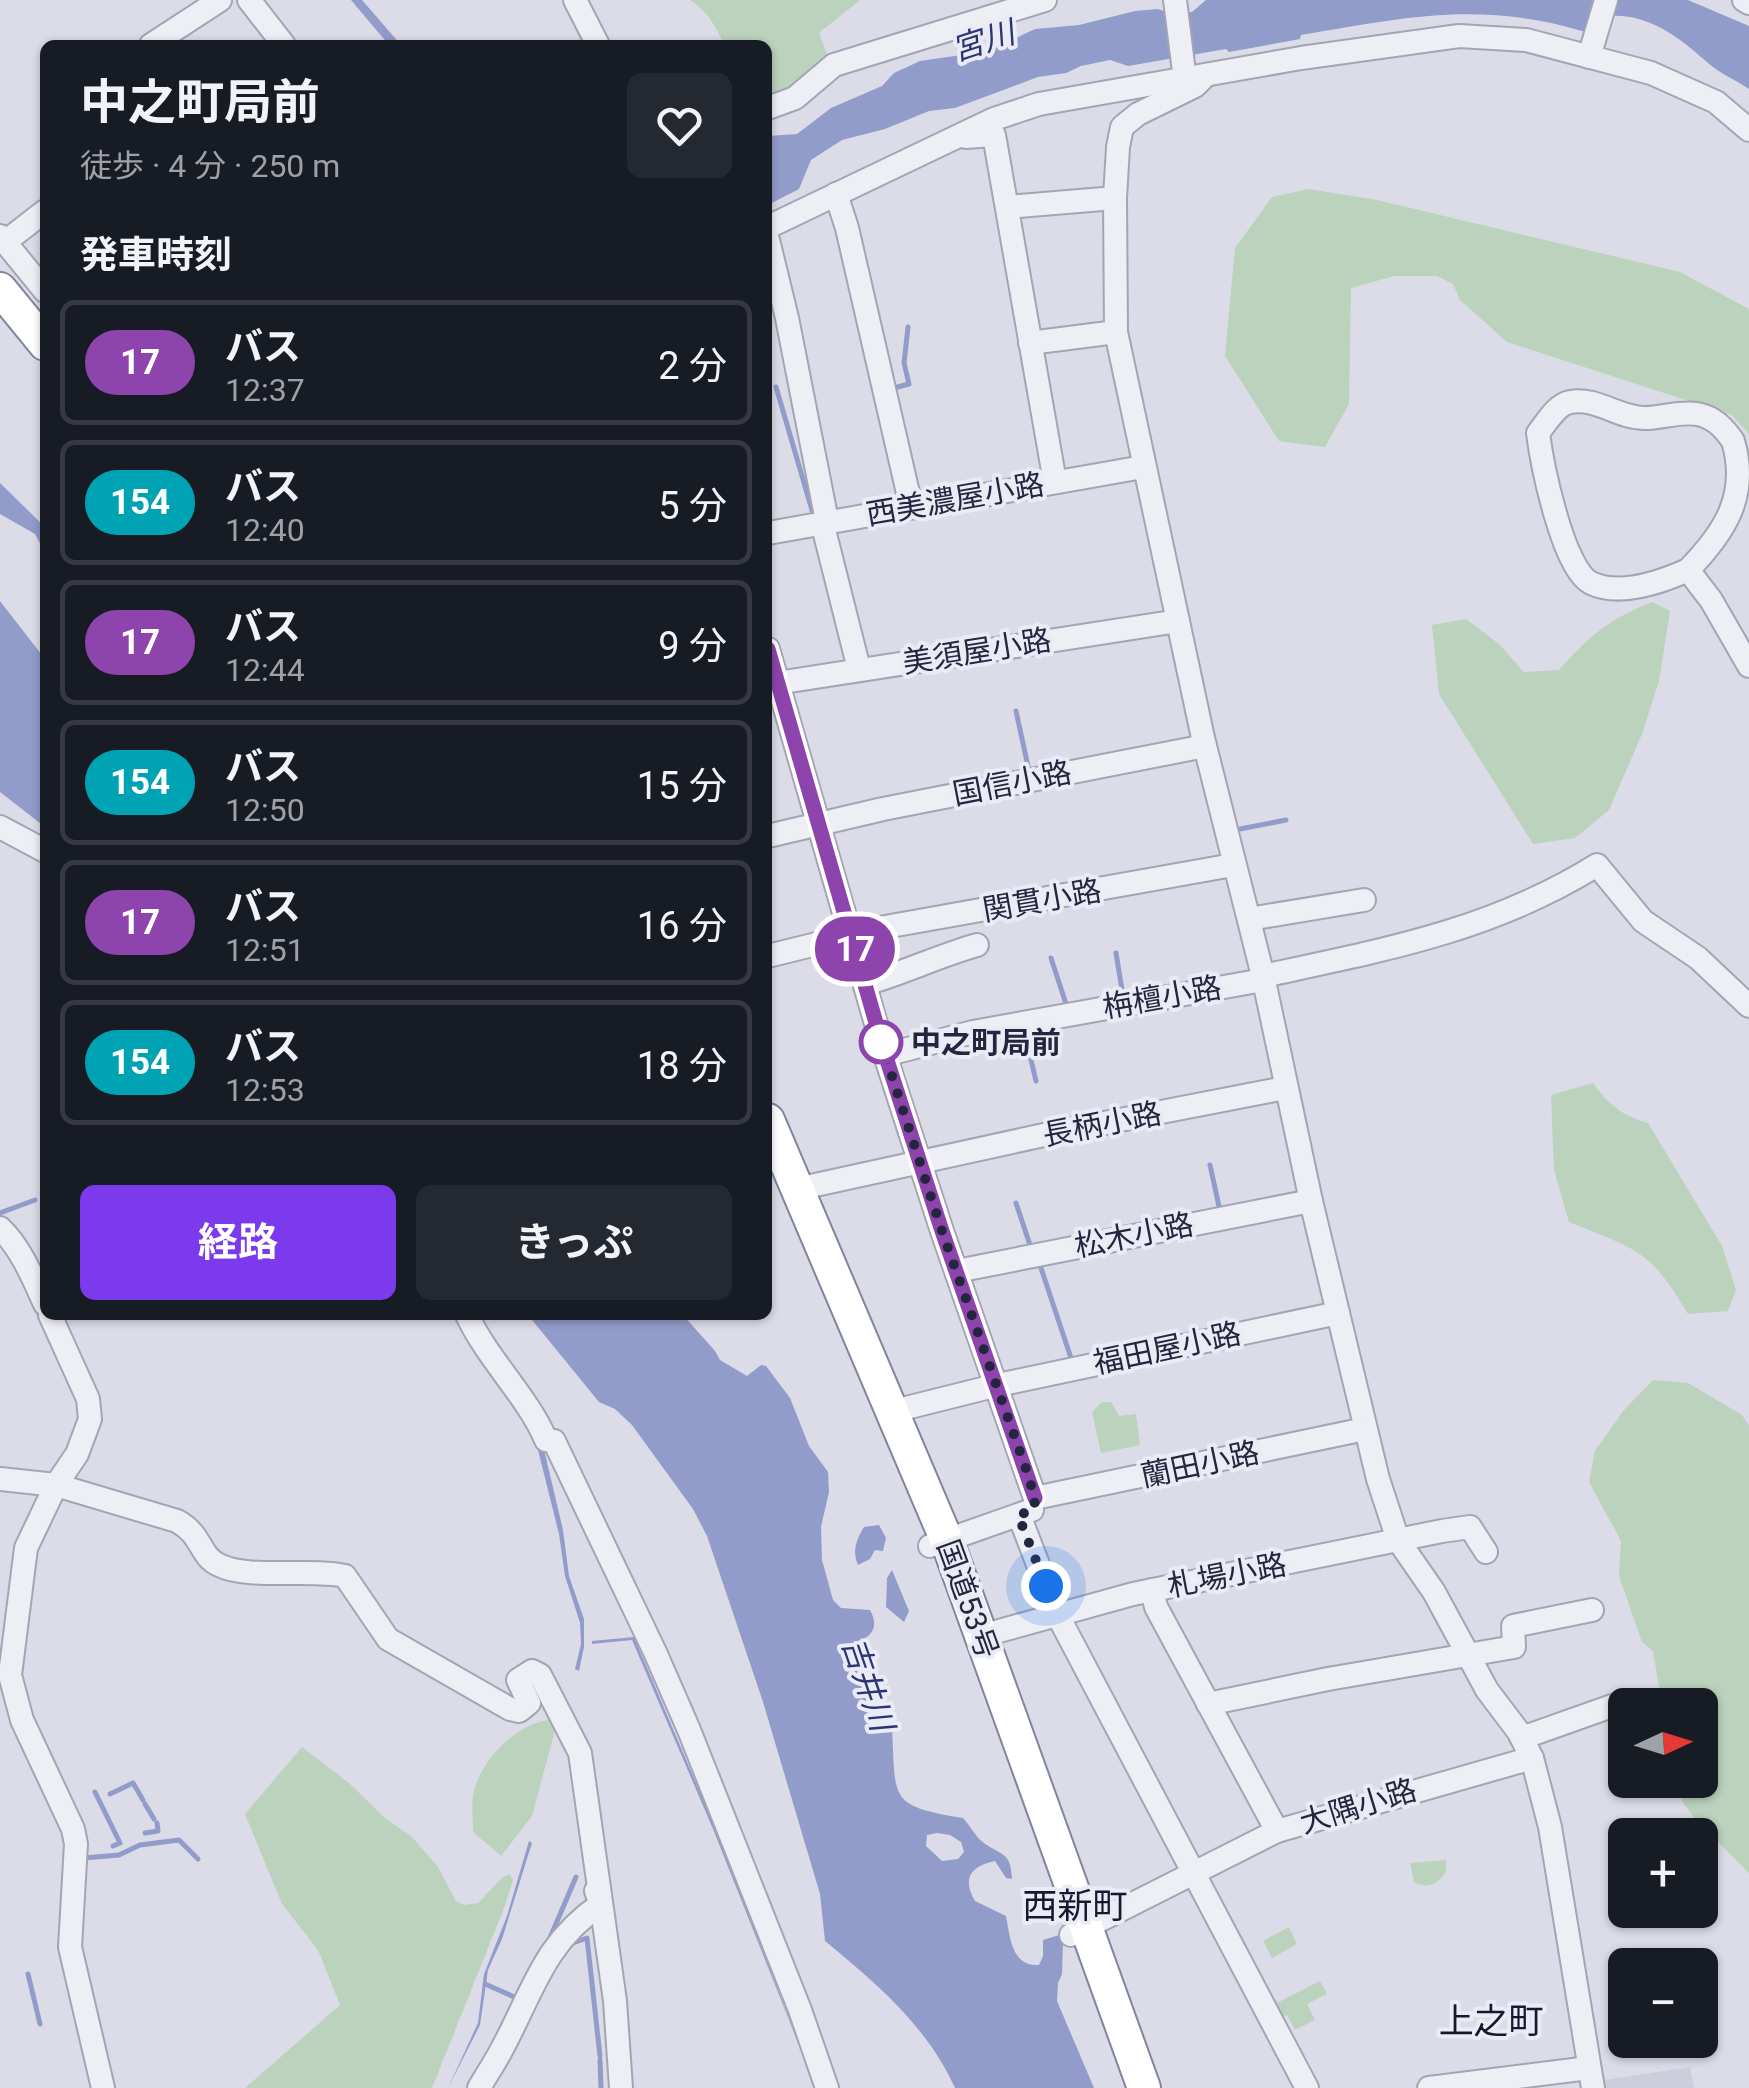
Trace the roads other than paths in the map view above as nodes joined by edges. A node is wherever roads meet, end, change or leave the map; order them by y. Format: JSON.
{"nodes":[{"id":1,"x":220,"y":0,"type":"edge"},
{"id":2,"x":248,"y":0,"type":"edge"},
{"id":3,"x":575,"y":0,"type":"edge"},
{"id":4,"x":1045,"y":0,"type":"edge"},
{"id":5,"x":1175,"y":0,"type":"edge"},
{"id":6,"x":1606,"y":0,"type":"edge"},
{"id":7,"x":159,"y":40,"type":"edge"},
{"id":8,"x":280,"y":40,"type":"edge"},
{"id":9,"x":595,"y":40,"type":"edge"},
{"id":10,"x":1591,"y":52,"type":"junction"},
{"id":11,"x":1191,"y":78,"type":"junction"},
{"id":12,"x":772,"y":106,"type":"edge"},
{"id":13,"x":1749,"y":130,"type":"edge"},
{"id":14,"x":960,"y":136,"type":"junction"},
{"id":15,"x":836,"y":194,"type":"junction"},
{"id":16,"x":1115,"y":198,"type":"junction"},
{"id":17,"x":1008,"y":207,"type":"junction"},
{"id":18,"x":40,"y":215,"type":"edge"},
{"id":19,"x":772,"y":225,"type":"edge"},
{"id":20,"x":2,"y":246,"type":"edge"},
{"id":21,"x":772,"y":256,"type":"edge"},
{"id":22,"x":40,"y":286,"type":"edge"},
{"id":23,"x":0,"y":289,"type":"edge"},
{"id":24,"x":40,"y":307,"type":"edge"},
{"id":25,"x":1116,"y":332,"type":"junction"},
{"id":26,"x":40,"y":338,"type":"edge"},
{"id":27,"x":1030,"y":343,"type":"junction"},
{"id":28,"x":1143,"y":467,"type":"junction"},
{"id":29,"x":1055,"y":482,"type":"junction"},
{"id":30,"x":911,"y":506,"type":"junction"},
{"id":31,"x":827,"y":521,"type":"junction"},
{"id":32,"x":772,"y":532,"type":"edge"},
{"id":33,"x":1688,"y":570,"type":"junction"},
{"id":34,"x":1178,"y":621,"type":"junction"},
{"id":35,"x":772,"y":664,"type":"edge"},
{"id":36,"x":1749,"y":666,"type":"edge"},
{"id":37,"x":859,"y":669,"type":"junction"},
{"id":38,"x":777,"y":682,"type":"junction"},
{"id":39,"x":1205,"y":746,"type":"junction"},
{"id":40,"x":819,"y":824,"type":"junction"},
{"id":41,"x":0,"y":827,"type":"edge"},
{"id":42,"x":772,"y":835,"type":"edge"},
{"id":43,"x":40,"y":849,"type":"edge"},
{"id":44,"x":1233,"y":866,"type":"junction"},
{"id":45,"x":1364,"y":900,"type":"dead end"},
{"id":46,"x":1249,"y":919,"type":"junction"},
{"id":47,"x":851,"y":935,"type":"junction"},
{"id":48,"x":977,"y":944,"type":"dead end"},
{"id":49,"x":772,"y":955,"type":"edge"},
{"id":50,"x":1263,"y":978,"type":"junction"},
{"id":51,"x":865,"y":984,"type":"junction"},
{"id":52,"x":1749,"y":1006,"type":"edge"},
{"id":53,"x":885,"y":1054,"type":"junction"},
{"id":54,"x":1285,"y":1088,"type":"junction"},
{"id":55,"x":772,"y":1129,"type":"edge"},
{"id":56,"x":920,"y":1162,"type":"junction"},
{"id":57,"x":772,"y":1172,"type":"edge"},
{"id":58,"x":798,"y":1189,"type":"junction"},
{"id":59,"x":1311,"y":1201,"type":"junction"},
{"id":60,"x":0,"y":1228,"type":"edge"},
{"id":61,"x":957,"y":1271,"type":"junction"},
{"id":62,"x":40,"y":1293,"type":"edge"},
{"id":63,"x":1338,"y":1313,"type":"junction"},
{"id":64,"x":52,"y":1320,"type":"edge"},
{"id":65,"x":471,"y":1320,"type":"edge"},
{"id":66,"x":998,"y":1385,"type":"junction"},
{"id":67,"x":894,"y":1411,"type":"junction"},
{"id":68,"x":1365,"y":1429,"type":"junction"},
{"id":69,"x":0,"y":1478,"type":"edge"},
{"id":70,"x":56,"y":1485,"type":"junction"},
{"id":71,"x":1027,"y":1507,"type":"junction"},
{"id":72,"x":1398,"y":1540,"type":"junction"},
{"id":73,"x":939,"y":1544,"type":"junction"},
{"id":74,"x":1486,"y":1552,"type":"dead end"},
{"id":75,"x":1152,"y":1590,"type":"junction"},
{"id":76,"x":1592,"y":1610,"type":"dead end"},
{"id":77,"x":1057,"y":1614,"type":"junction"},
{"id":78,"x":982,"y":1636,"type":"junction"},
{"id":79,"x":1468,"y":1654,"type":"junction"},
{"id":80,"x":1208,"y":1704,"type":"junction"},
{"id":81,"x":1608,"y":1708,"type":"edge"},
{"id":82,"x":1527,"y":1748,"type":"junction"},
{"id":83,"x":1277,"y":1831,"type":"junction"},
{"id":84,"x":1192,"y":1875,"type":"junction"},
{"id":85,"x":601,"y":1904,"type":"junction"},
{"id":86,"x":1079,"y":1931,"type":"junction"},
{"id":87,"x":1591,"y":2078,"type":"edge"},
{"id":88,"x":103,"y":2088,"type":"edge"},
{"id":89,"x":479,"y":2088,"type":"edge"},
{"id":90,"x":622,"y":2088,"type":"edge"},
{"id":91,"x":827,"y":2088,"type":"edge"},
{"id":92,"x":1127,"y":2088,"type":"edge"},
{"id":93,"x":1144,"y":2088,"type":"edge"},
{"id":94,"x":1307,"y":2088,"type":"edge"},
{"id":95,"x":1430,"y":2088,"type":"edge"}],
"edges":[{"from":1,"to":7,"type":"street"},
{"from":2,"to":8,"type":"street"},
{"from":3,"to":9,"type":"street"},
{"from":4,"to":12,"type":"street"},
{"from":5,"to":11,"type":"street"},
{"from":6,"to":10,"type":"street"},
{"from":10,"to":11,"type":"street"},
{"from":10,"to":13,"type":"street"},
{"from":11,"to":14,"type":"street"},
{"from":11,"to":16,"type":"street"},
{"from":14,"to":15,"type":"street"},
{"from":14,"to":17,"type":"street"},
{"from":15,"to":19,"type":"street"},
{"from":15,"to":30,"type":"street"},
{"from":16,"to":17,"type":"street"},
{"from":16,"to":25,"type":"street"},
{"from":17,"to":27,"type":"street"},
{"from":18,"to":20,"type":"street"},
{"from":20,"to":22,"type":"street"},
{"from":20,"to":24,"type":"highway"},
{"from":21,"to":31,"type":"street"},
{"from":23,"to":26,"type":"highway"},
{"from":25,"to":27,"type":"street"},
{"from":25,"to":28,"type":"street"},
{"from":27,"to":29,"type":"street"},
{"from":28,"to":29,"type":"street","name":"西美濃屋小路"},
{"from":28,"to":34,"type":"street"},
{"from":29,"to":30,"type":"street","name":"西美濃屋小路"},
{"from":30,"to":31,"type":"street","name":"西美濃屋小路"},
{"from":31,"to":32,"type":"street","name":"西美濃屋小路"},
{"from":31,"to":37,"type":"street"},
{"from":33,"to":33,"type":"street"},
{"from":33,"to":36,"type":"street"},
{"from":34,"to":37,"type":"street","name":"美須屋小路"},
{"from":34,"to":39,"type":"street"},
{"from":35,"to":38,"type":"street"},
{"from":37,"to":38,"type":"street","name":"美須屋小路"},
{"from":38,"to":40,"type":"street"},
{"from":39,"to":40,"type":"street","name":"国信小路"},
{"from":39,"to":44,"type":"street"},
{"from":40,"to":42,"type":"street","name":"国信小路"},
{"from":40,"to":47,"type":"street"},
{"from":41,"to":43,"type":"street"},
{"from":44,"to":46,"type":"street"},
{"from":44,"to":47,"type":"street","name":"関貫小路"},
{"from":45,"to":46,"type":"street"},
{"from":46,"to":50,"type":"street"},
{"from":47,"to":49,"type":"street","name":"関貫小路"},
{"from":47,"to":51,"type":"street"},
{"from":48,"to":51,"type":"street"},
{"from":50,"to":52,"type":"street","name":"栴檀小路"},
{"from":50,"to":53,"type":"street","name":"栴檀小路"},
{"from":50,"to":54,"type":"street"},
{"from":51,"to":53,"type":"street"},
{"from":53,"to":56,"type":"street"},
{"from":54,"to":56,"type":"street","name":"長柄小路"},
{"from":54,"to":59,"type":"street"},
{"from":55,"to":58,"type":"highway","name":"国道53号"},
{"from":56,"to":58,"type":"street","name":"長柄小路"},
{"from":56,"to":61,"type":"street"},
{"from":57,"to":73,"type":"highway","name":"国道53号"},
{"from":58,"to":67,"type":"highway","name":"国道53号"},
{"from":59,"to":61,"type":"street","name":"松木小路"},
{"from":59,"to":63,"type":"street"},
{"from":60,"to":62,"type":"street"},
{"from":61,"to":66,"type":"street"},
{"from":63,"to":66,"type":"street","name":"福田屋小路"},
{"from":63,"to":68,"type":"street"},
{"from":64,"to":70,"type":"street"},
{"from":65,"to":91,"type":"street"},
{"from":66,"to":67,"type":"street","name":"福田屋小路"},
{"from":66,"to":71,"type":"street"},
{"from":67,"to":73,"type":"highway","name":"国道53号"},
{"from":68,"to":71,"type":"street","name":"蘭田小路"},
{"from":68,"to":72,"type":"street"},
{"from":69,"to":70,"type":"street"},
{"from":70,"to":85,"type":"street"},
{"from":70,"to":88,"type":"street"},
{"from":71,"to":73,"type":"street","name":"蘭田小路"},
{"from":71,"to":77,"type":"street"},
{"from":72,"to":74,"type":"street","name":"札場小路"},
{"from":72,"to":75,"type":"street","name":"札場小路"},
{"from":72,"to":79,"type":"street"},
{"from":73,"to":78,"type":"highway","name":"国道53号"},
{"from":73,"to":86,"type":"highway","name":"国道53号"},
{"from":75,"to":77,"type":"street","name":"札場小路"},
{"from":75,"to":80,"type":"street"},
{"from":76,"to":79,"type":"street"},
{"from":77,"to":78,"type":"street","name":"札場小路"},
{"from":77,"to":84,"type":"street"},
{"from":78,"to":86,"type":"highway","name":"国道53号"},
{"from":79,"to":80,"type":"street"},
{"from":79,"to":82,"type":"street"},
{"from":80,"to":83,"type":"street"},
{"from":81,"to":82,"type":"street","name":"大隅小路"},
{"from":82,"to":83,"type":"street","name":"大隅小路"},
{"from":82,"to":87,"type":"street"},
{"from":83,"to":84,"type":"street","name":"大隅小路"},
{"from":84,"to":86,"type":"street","name":"大隅小路"},
{"from":84,"to":94,"type":"street"},
{"from":85,"to":89,"type":"street"},
{"from":85,"to":90,"type":"street"},
{"from":86,"to":92,"type":"highway","name":"国道53号"},
{"from":86,"to":93,"type":"highway","name":"国道53号"},
{"from":87,"to":95,"type":"street"}]}
